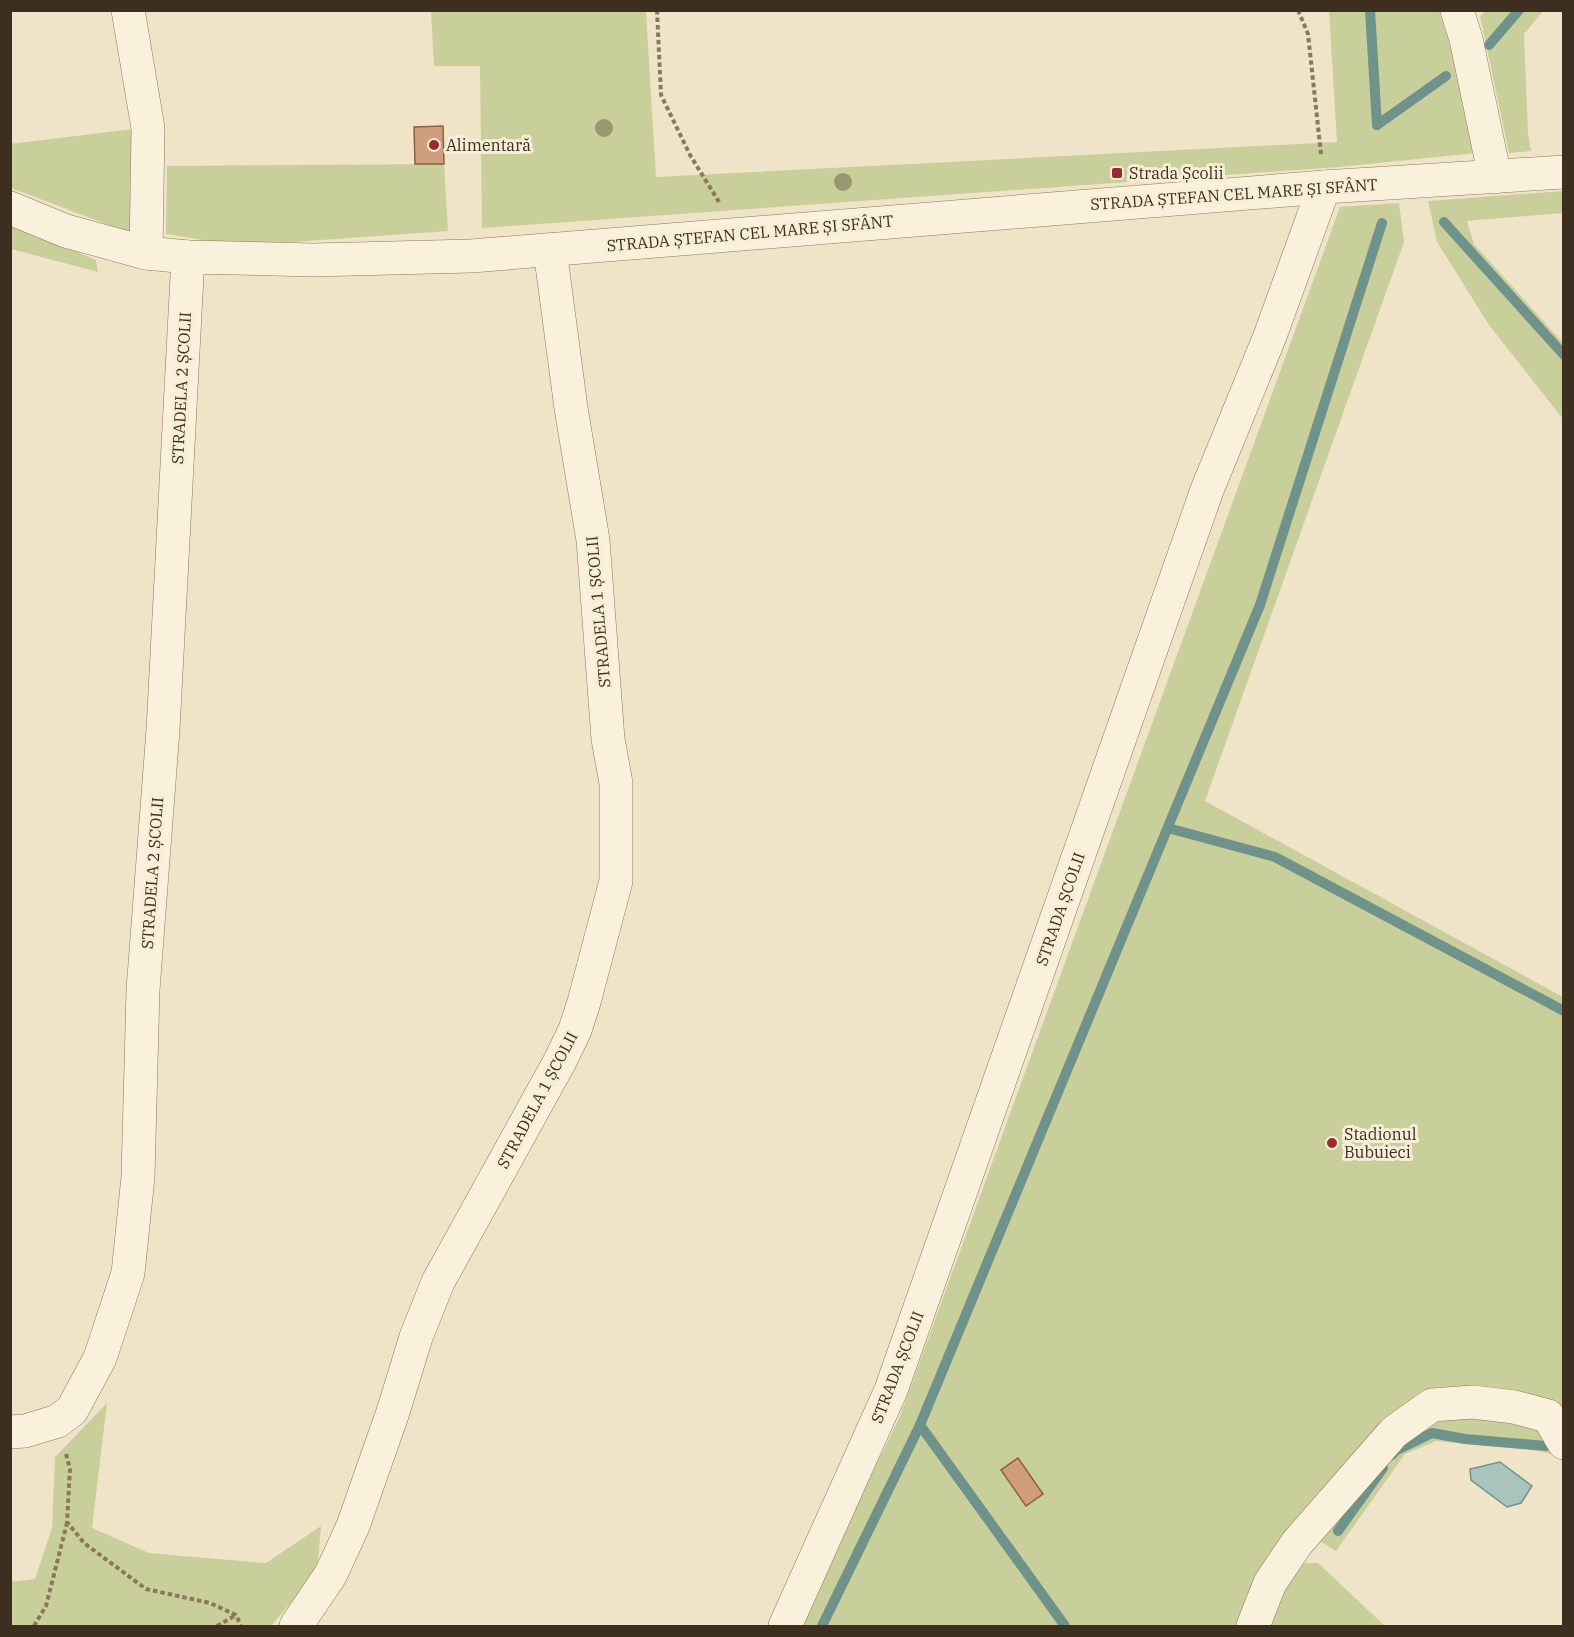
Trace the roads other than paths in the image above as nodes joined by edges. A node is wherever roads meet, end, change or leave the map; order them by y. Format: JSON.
{"nodes":[{"id":1,"x":128,"y":10,"type":"edge"},
{"id":2,"x":1457,"y":10,"type":"edge"},
{"id":3,"x":1563,"y":172,"type":"edge"},
{"id":4,"x":1495,"y":177,"type":"junction"},
{"id":5,"x":1324,"y":187,"type":"junction"},
{"id":6,"x":10,"y":208,"type":"edge"},
{"id":7,"x":550,"y":250,"type":"junction"},
{"id":8,"x":146,"y":253,"type":"junction"},
{"id":9,"x":188,"y":257,"type":"junction"},
{"id":10,"x":10,"y":1432,"type":"edge"},
{"id":11,"x":1563,"y":1443,"type":"edge"},
{"id":12,"x":296,"y":1626,"type":"edge"},
{"id":13,"x":785,"y":1626,"type":"edge"},
{"id":14,"x":1253,"y":1626,"type":"edge"}],
"edges":[{"from":1,"to":8,"type":"street"},
{"from":2,"to":4,"type":"street"},
{"from":3,"to":4,"type":"street","name":"STRADA ȘTEFAN CEL MARE ȘI SFÂNT"},
{"from":4,"to":5,"type":"street","name":"STRADA ȘTEFAN CEL MARE ȘI SFÂNT"},
{"from":5,"to":7,"type":"street","name":"STRADA ȘTEFAN CEL MARE ȘI SFÂNT"},
{"from":5,"to":13,"type":"street","name":"STRADA ȘCOLII"},
{"from":6,"to":8,"type":"street","name":"STRADA ȘTEFAN CEL MARE ȘI SFÂNT"},
{"from":7,"to":9,"type":"street","name":"STRADA ȘTEFAN CEL MARE ȘI SFÂNT"},
{"from":7,"to":12,"type":"street","name":"STRADELA 1 ȘCOLII"},
{"from":8,"to":9,"type":"street","name":"STRADA ȘTEFAN CEL MARE ȘI SFÂNT"},
{"from":9,"to":10,"type":"street","name":"STRADELA 2 ȘCOLII"},
{"from":11,"to":14,"type":"street"}]}
